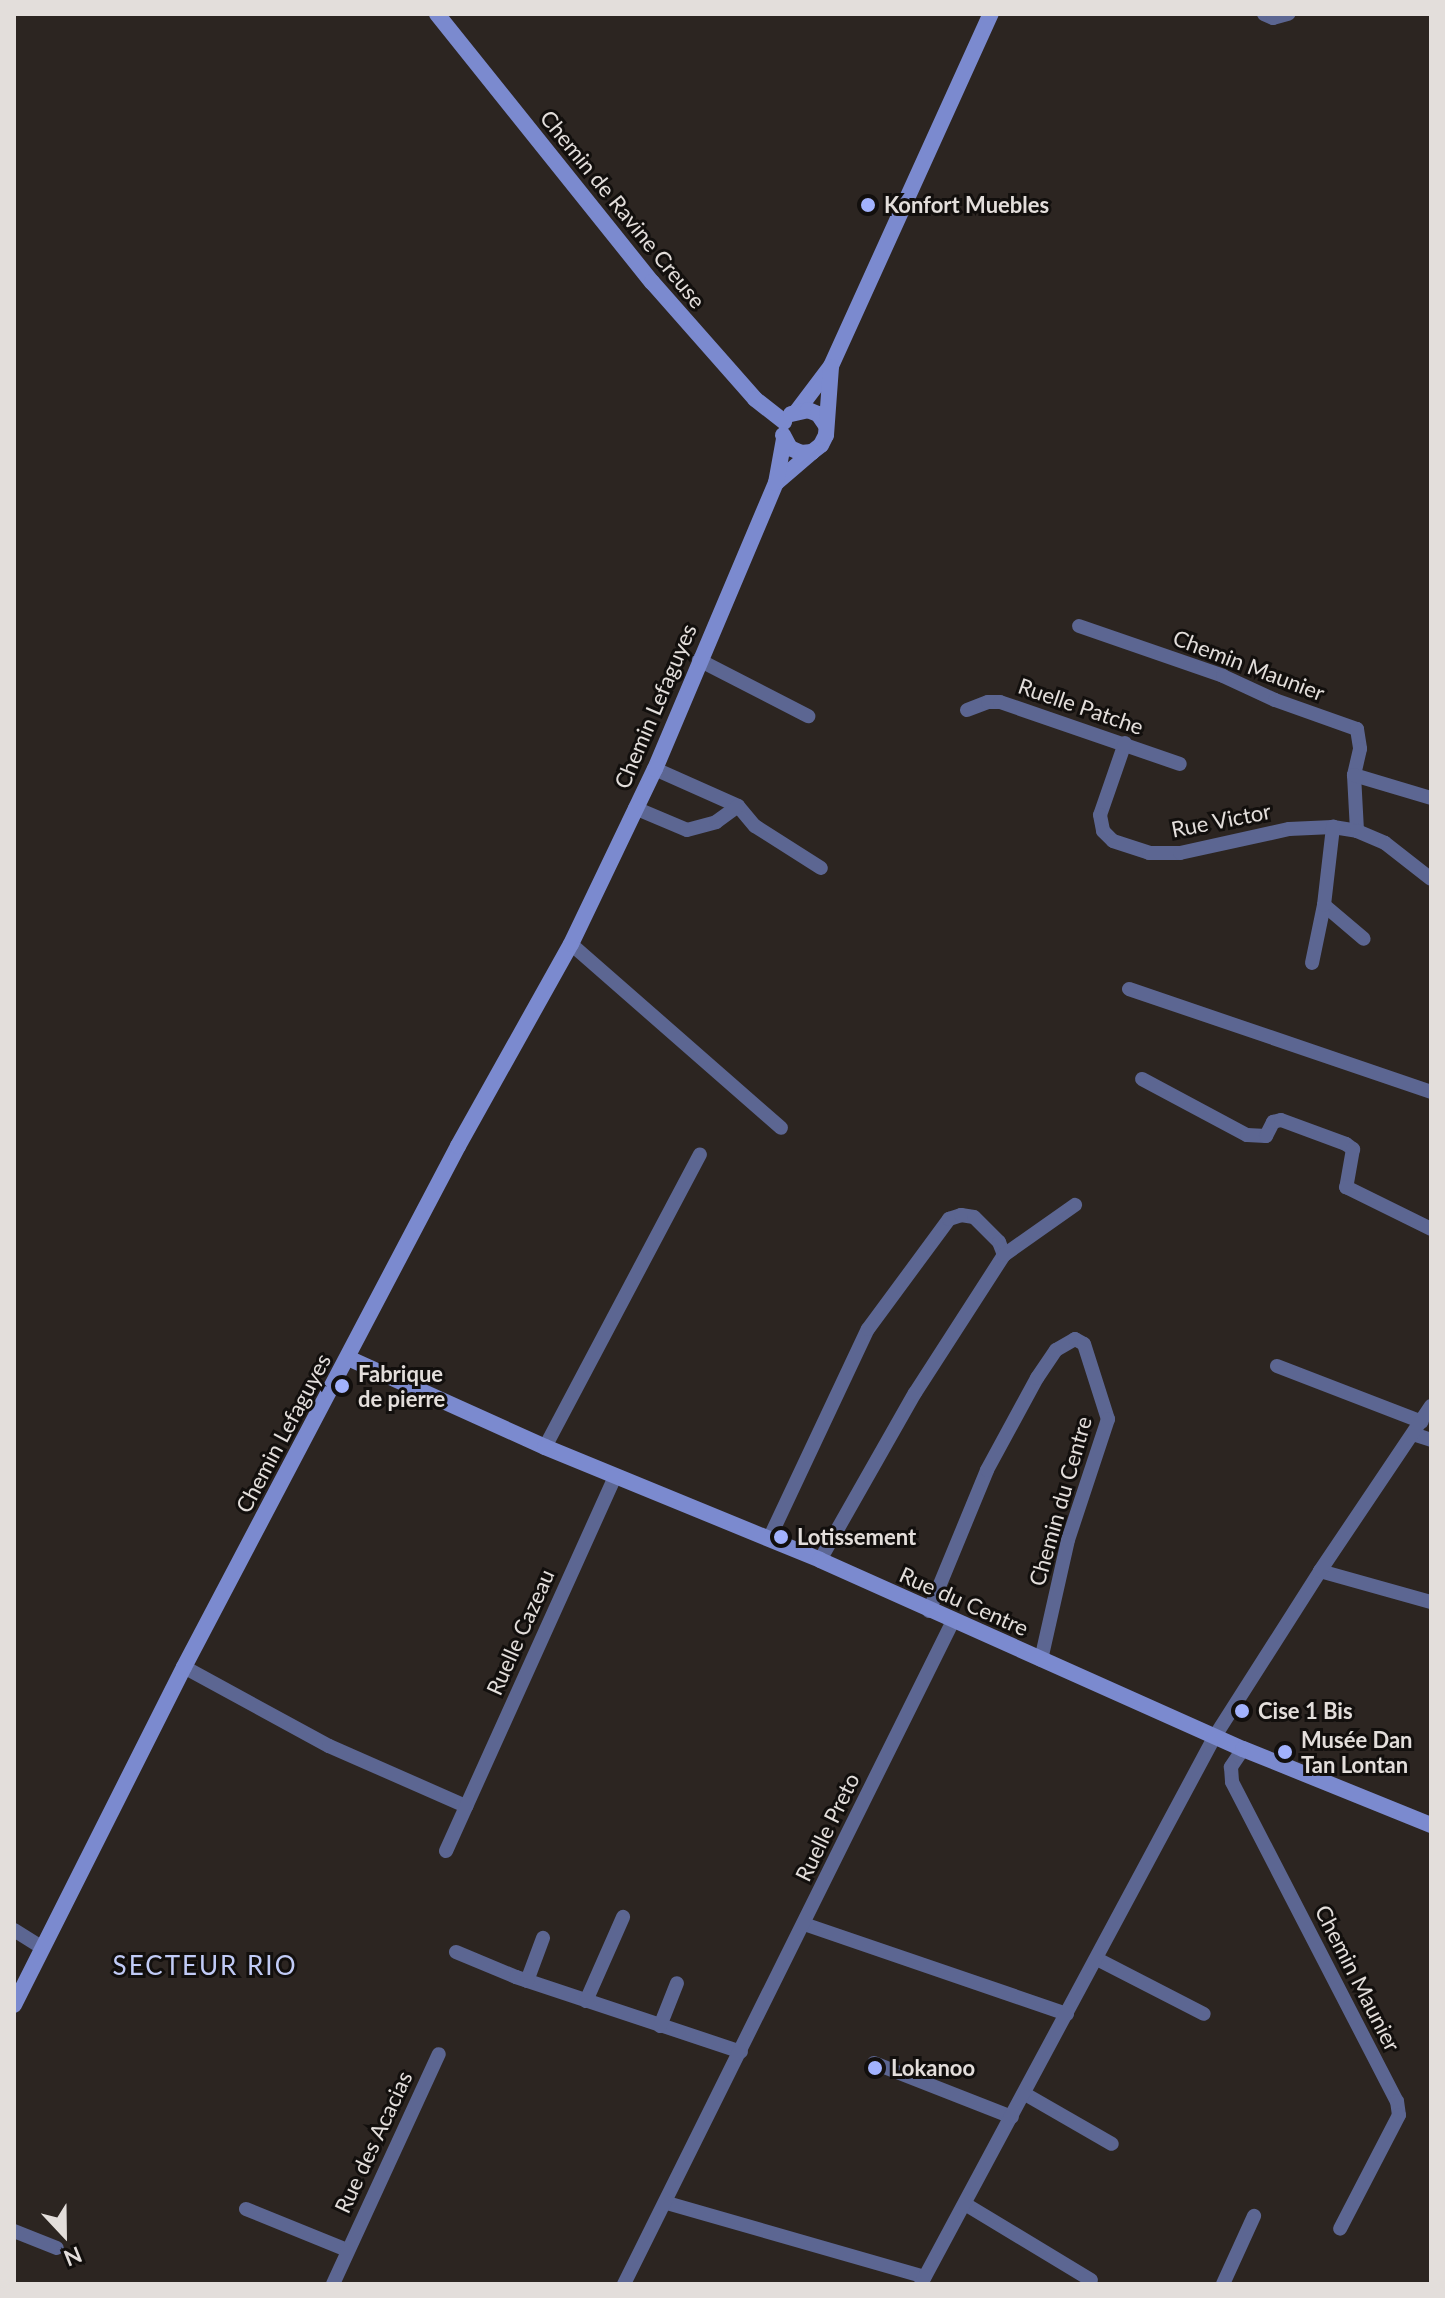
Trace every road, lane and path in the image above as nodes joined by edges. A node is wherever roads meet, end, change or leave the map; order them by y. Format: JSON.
{"nodes":[{"id":1,"x":437,"y":14,"type":"edge"},
{"id":2,"x":991,"y":14,"type":"edge"},
{"id":3,"x":1264,"y":14,"type":"edge"},
{"id":4,"x":1288,"y":14,"type":"edge"},
{"id":5,"x":831,"y":366,"type":"junction"},
{"id":6,"x":788,"y":424,"type":"junction"},
{"id":7,"x":825,"y":424,"type":"junction"},
{"id":8,"x":812,"y":452,"type":"junction"},
{"id":9,"x":776,"y":483,"type":"junction"},
{"id":10,"x":1079,"y":626,"type":"dead end"},
{"id":11,"x":699,"y":660,"type":"junction"},
{"id":12,"x":967,"y":710,"type":"dead end"},
{"id":13,"x":808,"y":716,"type":"dead end"},
{"id":14,"x":1125,"y":743,"type":"junction"},
{"id":15,"x":1180,"y":764,"type":"dead end"},
{"id":16,"x":655,"y":769,"type":"junction"},
{"id":17,"x":1354,"y":775,"type":"junction"},
{"id":18,"x":1431,"y":798,"type":"edge"},
{"id":19,"x":738,"y":806,"type":"junction"},
{"id":20,"x":635,"y":808,"type":"junction"},
{"id":21,"x":1333,"y":827,"type":"junction"},
{"id":22,"x":1357,"y":831,"type":"junction"},
{"id":23,"x":821,"y":868,"type":"dead end"},
{"id":24,"x":1431,"y":879,"type":"edge"},
{"id":25,"x":1324,"y":905,"type":"junction"},
{"id":26,"x":1364,"y":939,"type":"dead end"},
{"id":27,"x":571,"y":944,"type":"junction"},
{"id":28,"x":1312,"y":963,"type":"dead end"},
{"id":29,"x":1129,"y":989,"type":"dead end"},
{"id":30,"x":1142,"y":1079,"type":"dead end"},
{"id":31,"x":1431,"y":1092,"type":"edge"},
{"id":32,"x":781,"y":1128,"type":"dead end"},
{"id":33,"x":700,"y":1154,"type":"dead end"},
{"id":34,"x":1075,"y":1205,"type":"dead end"},
{"id":35,"x":1431,"y":1229,"type":"edge"},
{"id":36,"x":1004,"y":1255,"type":"junction"},
{"id":37,"x":348,"y":1358,"type":"junction"},
{"id":38,"x":1277,"y":1366,"type":"dead end"},
{"id":39,"x":1431,"y":1406,"type":"edge"},
{"id":40,"x":1417,"y":1428,"type":"junction"},
{"id":41,"x":1431,"y":1440,"type":"edge"},
{"id":42,"x":545,"y":1447,"type":"junction"},
{"id":43,"x":615,"y":1476,"type":"junction"},
{"id":44,"x":769,"y":1539,"type":"junction"},
{"id":45,"x":820,"y":1560,"type":"junction"},
{"id":46,"x":1320,"y":1571,"type":"junction"},
{"id":47,"x":1431,"y":1602,"type":"edge"},
{"id":48,"x":929,"y":1611,"type":"junction"},
{"id":49,"x":953,"y":1621,"type":"junction"},
{"id":50,"x":1041,"y":1660,"type":"junction"},
{"id":51,"x":184,"y":1667,"type":"junction"},
{"id":52,"x":1215,"y":1736,"type":"junction"},
{"id":53,"x":1243,"y":1749,"type":"junction"},
{"id":54,"x":466,"y":1806,"type":"junction"},
{"id":55,"x":1431,"y":1825,"type":"edge"},
{"id":56,"x":446,"y":1851,"type":"dead end"},
{"id":57,"x":623,"y":1917,"type":"dead end"},
{"id":58,"x":804,"y":1924,"type":"junction"},
{"id":59,"x":14,"y":1930,"type":"edge"},
{"id":60,"x":543,"y":1938,"type":"dead end"},
{"id":61,"x":41,"y":1947,"type":"junction"},
{"id":62,"x":456,"y":1952,"type":"dead end"},
{"id":63,"x":1097,"y":1959,"type":"junction"},
{"id":64,"x":527,"y":1981,"type":"junction"},
{"id":65,"x":677,"y":1983,"type":"dead end"},
{"id":66,"x":586,"y":2001,"type":"junction"},
{"id":67,"x":14,"y":2005,"type":"edge"},
{"id":68,"x":1067,"y":2014,"type":"junction"},
{"id":69,"x":1204,"y":2014,"type":"dead end"},
{"id":70,"x":660,"y":2026,"type":"junction"},
{"id":71,"x":741,"y":2052,"type":"junction"},
{"id":72,"x":439,"y":2054,"type":"dead end"},
{"id":73,"x":874,"y":2063,"type":"dead end"},
{"id":74,"x":1025,"y":2094,"type":"junction"},
{"id":75,"x":1012,"y":2117,"type":"junction"},
{"id":76,"x":1112,"y":2144,"type":"dead end"},
{"id":77,"x":667,"y":2203,"type":"junction"},
{"id":78,"x":965,"y":2204,"type":"junction"},
{"id":79,"x":246,"y":2209,"type":"dead end"},
{"id":80,"x":1254,"y":2216,"type":"dead end"},
{"id":81,"x":1340,"y":2229,"type":"dead end"},
{"id":82,"x":14,"y":2231,"type":"edge"},
{"id":83,"x":57,"y":2248,"type":"dead end"},
{"id":84,"x":347,"y":2250,"type":"junction"},
{"id":85,"x":1091,"y":2280,"type":"dead end"},
{"id":86,"x":923,"y":2281,"type":"edge"},
{"id":87,"x":333,"y":2284,"type":"edge"},
{"id":88,"x":624,"y":2284,"type":"edge"},
{"id":89,"x":1223,"y":2284,"type":"edge"}],
"edges":[{"from":1,"to":6,"type":"main road","name":"Chemin de Ravine Creuse"},
{"from":2,"to":5,"type":"main road","name":"Chemin Lefaguyes"},
{"from":3,"to":4,"type":"street"},
{"from":5,"to":6,"type":"main road","name":"Chemin Lefaguyes"},
{"from":5,"to":7,"type":"main road","name":"Chemin Lefaguyes"},
{"from":6,"to":7,"type":"main road"},
{"from":6,"to":8,"type":"main road"},
{"from":6,"to":9,"type":"main road","name":"Chemin Lefaguyes"},
{"from":7,"to":8,"type":"main road"},
{"from":8,"to":9,"type":"main road","name":"Chemin Lefaguyes"},
{"from":9,"to":11,"type":"main road","name":"Chemin Lefaguyes"},
{"from":10,"to":17,"type":"street","name":"Chemin Maunier"},
{"from":11,"to":13,"type":"street"},
{"from":11,"to":16,"type":"main road","name":"Chemin Lefaguyes"},
{"from":12,"to":14,"type":"street","name":"Ruelle Patche"},
{"from":14,"to":15,"type":"street","name":"Ruelle Patche"},
{"from":14,"to":21,"type":"street","name":"Rue Victor"},
{"from":16,"to":19,"type":"street"},
{"from":16,"to":20,"type":"main road","name":"Chemin Lefaguyes"},
{"from":17,"to":18,"type":"street"},
{"from":17,"to":22,"type":"street","name":"Chemin Maunier"},
{"from":19,"to":20,"type":"street"},
{"from":19,"to":23,"type":"street"},
{"from":20,"to":27,"type":"main road","name":"Chemin Lefaguyes"},
{"from":21,"to":22,"type":"street","name":"Rue Victor"},
{"from":21,"to":25,"type":"street"},
{"from":22,"to":24,"type":"street","name":"Rue Victor"},
{"from":25,"to":26,"type":"street"},
{"from":25,"to":28,"type":"street"},
{"from":27,"to":32,"type":"street"},
{"from":27,"to":37,"type":"main road","name":"Chemin Lefaguyes"},
{"from":29,"to":31,"type":"street"},
{"from":30,"to":35,"type":"street"},
{"from":33,"to":42,"type":"street"},
{"from":34,"to":36,"type":"street"},
{"from":36,"to":44,"type":"street"},
{"from":36,"to":45,"type":"street"},
{"from":37,"to":42,"type":"main road","name":"Rue du Centre"},
{"from":37,"to":51,"type":"main road","name":"Chemin Lefaguyes"},
{"from":38,"to":40,"type":"street"},
{"from":39,"to":40,"type":"street"},
{"from":40,"to":41,"type":"street"},
{"from":40,"to":46,"type":"street"},
{"from":42,"to":43,"type":"main road","name":"Rue du Centre"},
{"from":43,"to":44,"type":"main road","name":"Rue du Centre"},
{"from":43,"to":54,"type":"street","name":"Ruelle Cazeau"},
{"from":44,"to":45,"type":"main road","name":"Rue du Centre"},
{"from":45,"to":48,"type":"main road","name":"Rue du Centre"},
{"from":46,"to":47,"type":"street"},
{"from":46,"to":52,"type":"street"},
{"from":48,"to":49,"type":"main road","name":"Rue du Centre"},
{"from":48,"to":50,"type":"street","name":"Chemin du Centre"},
{"from":49,"to":50,"type":"main road","name":"Rue du Centre"},
{"from":49,"to":58,"type":"street","name":"Ruelle Preto"},
{"from":50,"to":52,"type":"main road","name":"Rue du Centre"},
{"from":51,"to":54,"type":"street"},
{"from":51,"to":61,"type":"main road","name":"Chemin Lefaguyes"},
{"from":52,"to":53,"type":"main road","name":"Rue du Centre"},
{"from":52,"to":63,"type":"street"},
{"from":53,"to":55,"type":"main road","name":"Rue du Centre"},
{"from":53,"to":81,"type":"street","name":"Chemin Maunier"},
{"from":54,"to":56,"type":"street","name":"Ruelle Cazeau"},
{"from":57,"to":66,"type":"street"},
{"from":58,"to":68,"type":"street"},
{"from":58,"to":71,"type":"street","name":"Ruelle Preto"},
{"from":59,"to":61,"type":"street"},
{"from":60,"to":64,"type":"street"},
{"from":61,"to":67,"type":"main road","name":"Chemin Lefaguyes"},
{"from":62,"to":64,"type":"street"},
{"from":63,"to":68,"type":"street"},
{"from":63,"to":69,"type":"street"},
{"from":64,"to":66,"type":"street"},
{"from":65,"to":70,"type":"street"},
{"from":66,"to":70,"type":"street"},
{"from":68,"to":74,"type":"street"},
{"from":70,"to":71,"type":"street"},
{"from":71,"to":77,"type":"street","name":"Ruelle Preto"},
{"from":72,"to":84,"type":"street","name":"Rue des Acacias"},
{"from":73,"to":75,"type":"street"},
{"from":74,"to":75,"type":"street"},
{"from":74,"to":76,"type":"street"},
{"from":75,"to":78,"type":"street"},
{"from":77,"to":86,"type":"street"},
{"from":77,"to":88,"type":"street","name":"Ruelle Preto"},
{"from":78,"to":85,"type":"street"},
{"from":78,"to":86,"type":"street"},
{"from":79,"to":84,"type":"street","name":"Rue des Acacias"},
{"from":80,"to":89,"type":"street"},
{"from":82,"to":83,"type":"street"},
{"from":84,"to":87,"type":"street","name":"Rue des Acacias"}]}
